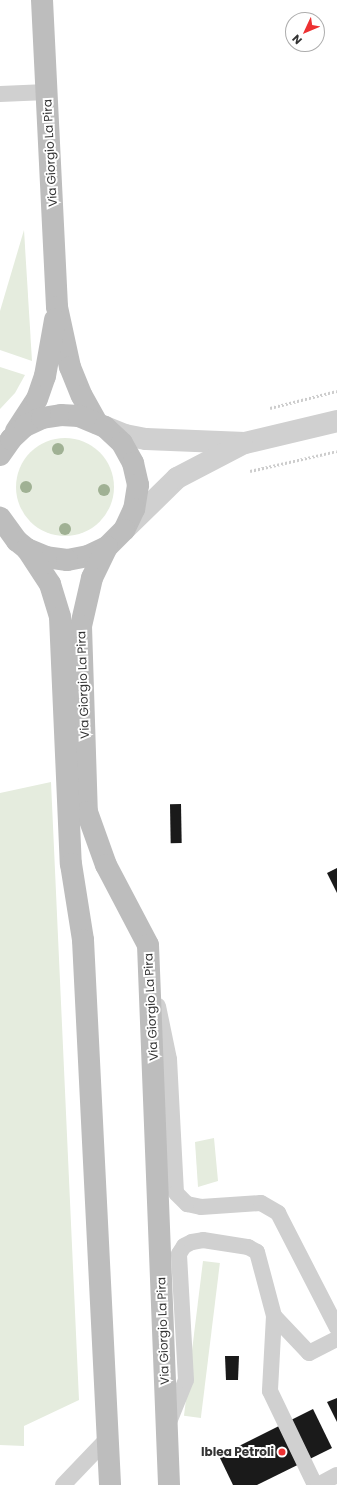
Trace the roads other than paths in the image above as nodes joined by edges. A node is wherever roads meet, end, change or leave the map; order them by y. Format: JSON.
{"nodes":[{"id":1,"x":42,"y":0,"type":"edge"},
{"id":2,"x":47,"y":92,"type":"junction"},
{"id":3,"x":0,"y":94,"type":"edge"},
{"id":4,"x":57,"y":307,"type":"junction"},
{"id":5,"x":337,"y":421,"type":"edge"},
{"id":6,"x":101,"y":425,"type":"junction"},
{"id":7,"x":245,"y":443,"type":"junction"},
{"id":8,"x":5,"y":447,"type":"edge"},
{"id":9,"x":0,"y":518,"type":"edge"},
{"id":10,"x":124,"y":530,"type":"junction"},
{"id":11,"x":14,"y":542,"type":"edge"},
{"id":12,"x":107,"y":547,"type":"junction"},
{"id":13,"x":150,"y":971,"type":"junction"},
{"id":14,"x":274,"y":1316,"type":"junction"},
{"id":15,"x":337,"y":1328,"type":"edge"},
{"id":16,"x":337,"y":1339,"type":"edge"},
{"id":17,"x":166,"y":1429,"type":"junction"},
{"id":18,"x":108,"y":1438,"type":"junction"},
{"id":19,"x":337,"y":1475,"type":"edge"},
{"id":20,"x":63,"y":1485,"type":"edge"},
{"id":21,"x":110,"y":1485,"type":"edge"},
{"id":22,"x":169,"y":1485,"type":"edge"},
{"id":23,"x":315,"y":1485,"type":"edge"},
{"id":24,"x":318,"y":1485,"type":"edge"}],
"edges":[{"from":1,"to":2,"type":"main road","name":"Via Giorgio La Pira"},
{"from":2,"to":3,"type":"lane"},
{"from":2,"to":4,"type":"main road","name":"Via Giorgio La Pira"},
{"from":4,"to":6,"type":"main road"},
{"from":4,"to":8,"type":"main road"},
{"from":5,"to":7,"type":"street"},
{"from":6,"to":7,"type":"street"},
{"from":6,"to":8,"type":"main road"},
{"from":6,"to":10,"type":"main road"},
{"from":7,"to":10,"type":"street"},
{"from":9,"to":11,"type":"main road","name":"Via Giorgio La Pira"},
{"from":10,"to":12,"type":"main road"},
{"from":11,"to":12,"type":"main road"},
{"from":11,"to":18,"type":"main road","name":"Via Giorgio La Pira"},
{"from":12,"to":13,"type":"main road","name":"Via Giorgio La Pira"},
{"from":13,"to":15,"type":"lane"},
{"from":13,"to":17,"type":"main road","name":"Via Giorgio La Pira"},
{"from":14,"to":16,"type":"lane"},
{"from":14,"to":17,"type":"lane"},
{"from":14,"to":23,"type":"lane"},
{"from":17,"to":22,"type":"main road","name":"Via Giorgio La Pira"},
{"from":18,"to":20,"type":"lane"},
{"from":18,"to":21,"type":"main road","name":"Via Giorgio La Pira"},
{"from":19,"to":24,"type":"lane"}]}
